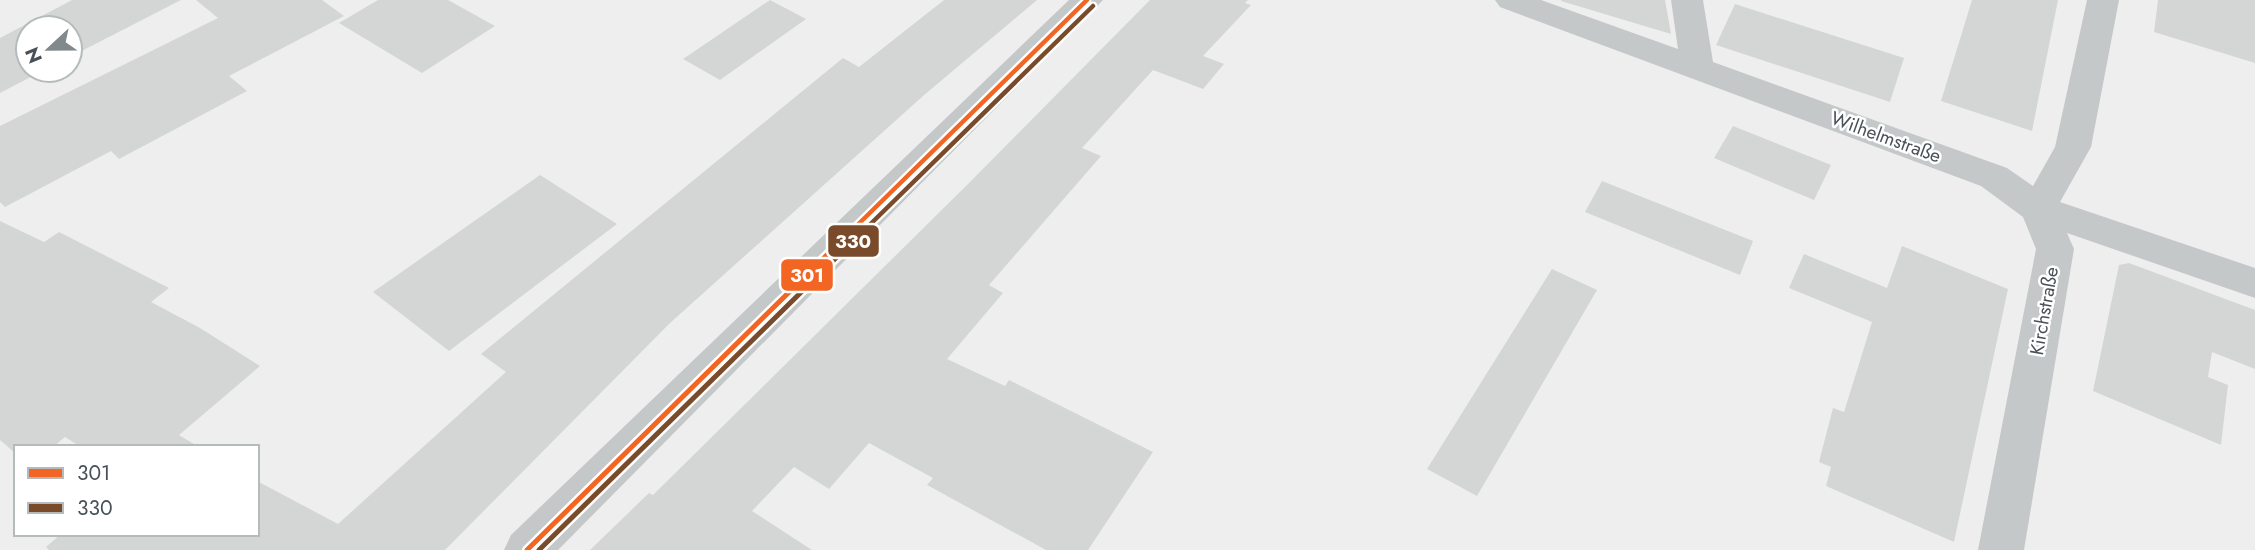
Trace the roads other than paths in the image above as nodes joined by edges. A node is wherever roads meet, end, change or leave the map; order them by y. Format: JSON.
{"nodes":[{"id":1,"x":1087,"y":0,"type":"edge"},
{"id":2,"x":1511,"y":0,"type":"edge"},
{"id":3,"x":1687,"y":0,"type":"edge"},
{"id":4,"x":2103,"y":0,"type":"edge"},
{"id":5,"x":1697,"y":68,"type":"junction"},
{"id":6,"x":2038,"y":209,"type":"junction"},
{"id":7,"x":2255,"y":283,"type":"edge"},
{"id":8,"x":527,"y":550,"type":"edge"},
{"id":9,"x":2001,"y":550,"type":"edge"}],
"edges":[{"from":1,"to":8,"type":"street"},
{"from":2,"to":5,"type":"street","name":"Wilhelmstraße"},
{"from":3,"to":5,"type":"street"},
{"from":4,"to":6,"type":"street"},
{"from":5,"to":6,"type":"street","name":"Wilhelmstraße"},
{"from":6,"to":7,"type":"street","name":"Wilhelmstraße"},
{"from":6,"to":9,"type":"street","name":"Kirchstraße"}]}
